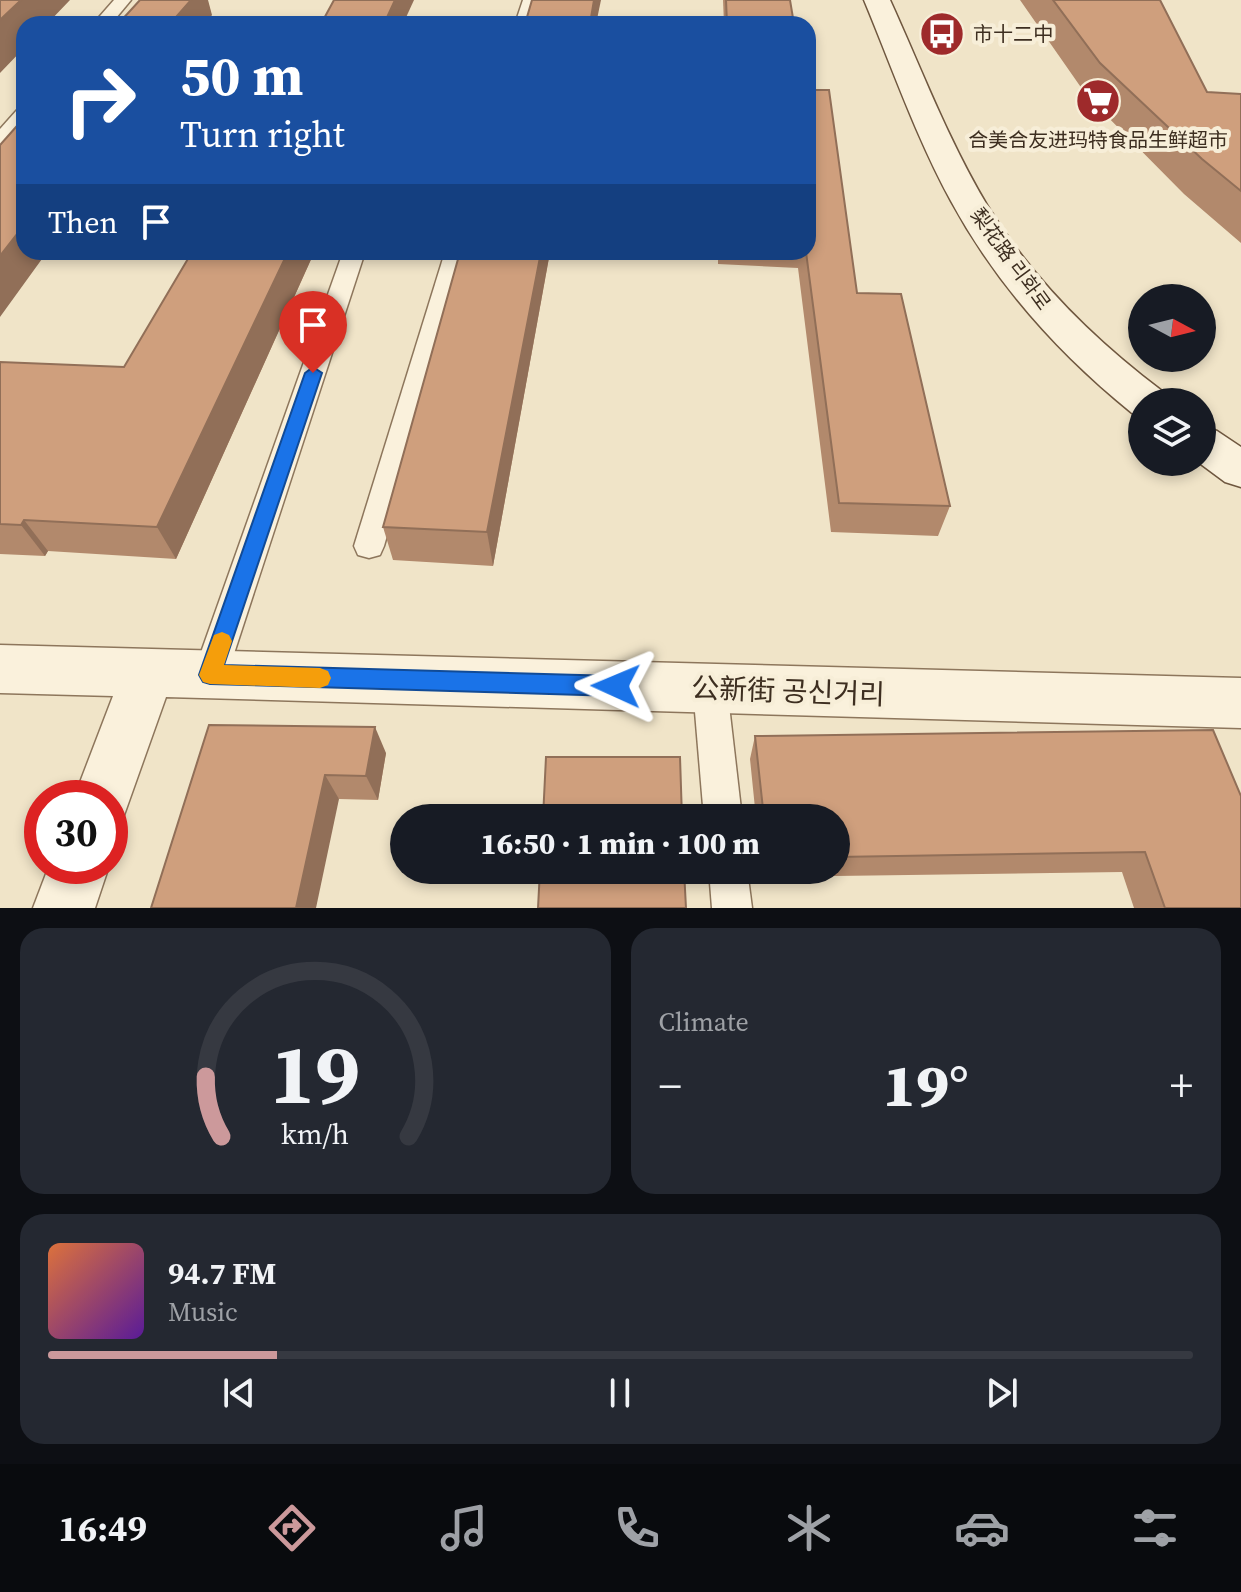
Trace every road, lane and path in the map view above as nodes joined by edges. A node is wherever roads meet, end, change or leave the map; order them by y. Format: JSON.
{"nodes":[{"id":1,"x":123,"y":0,"type":"edge"},
{"id":2,"x":877,"y":0,"type":"edge"},
{"id":3,"x":109,"y":16,"type":"edge"},
{"id":4,"x":16,"y":123,"type":"edge"},
{"id":5,"x":0,"y":141,"type":"edge"},
{"id":6,"x":351,"y":260,"type":"edge"},
{"id":7,"x":454,"y":260,"type":"edge"},
{"id":8,"x":1130,"y":388,"type":"edge"},
{"id":9,"x":1216,"y":452,"type":"edge"},
{"id":10,"x":1241,"y":470,"type":"edge"},
{"id":11,"x":369,"y":546,"type":"dead end"},
{"id":12,"x":0,"y":669,"type":"edge"},
{"id":13,"x":148,"y":673,"type":"junction"},
{"id":14,"x":210,"y":675,"type":"junction"},
{"id":15,"x":710,"y":688,"type":"junction"},
{"id":16,"x":1241,"y":703,"type":"edge"},
{"id":17,"x":109,"y":780,"type":"edge"},
{"id":18,"x":722,"y":804,"type":"edge"},
{"id":19,"x":73,"y":884,"type":"edge"},
{"id":20,"x":729,"y":884,"type":"edge"},
{"id":21,"x":64,"y":908,"type":"edge"},
{"id":22,"x":732,"y":908,"type":"edge"}],
"edges":[{"from":1,"to":3,"type":"lane"},
{"from":2,"to":8,"type":"street","name":"梨花路 리화로"},
{"from":4,"to":5,"type":"lane"},
{"from":6,"to":14,"type":"lane"},
{"from":7,"to":11,"type":"lane"},
{"from":9,"to":10,"type":"street"},
{"from":12,"to":13,"type":"street","name":"公新街 공신거리"},
{"from":13,"to":14,"type":"street","name":"公新街 공신거리"},
{"from":13,"to":17,"type":"street"},
{"from":14,"to":15,"type":"street","name":"公新街 공신거리"},
{"from":15,"to":16,"type":"street","name":"公新街 공신거리"},
{"from":15,"to":18,"type":"lane"},
{"from":19,"to":21,"type":"street"},
{"from":20,"to":22,"type":"lane"}]}
